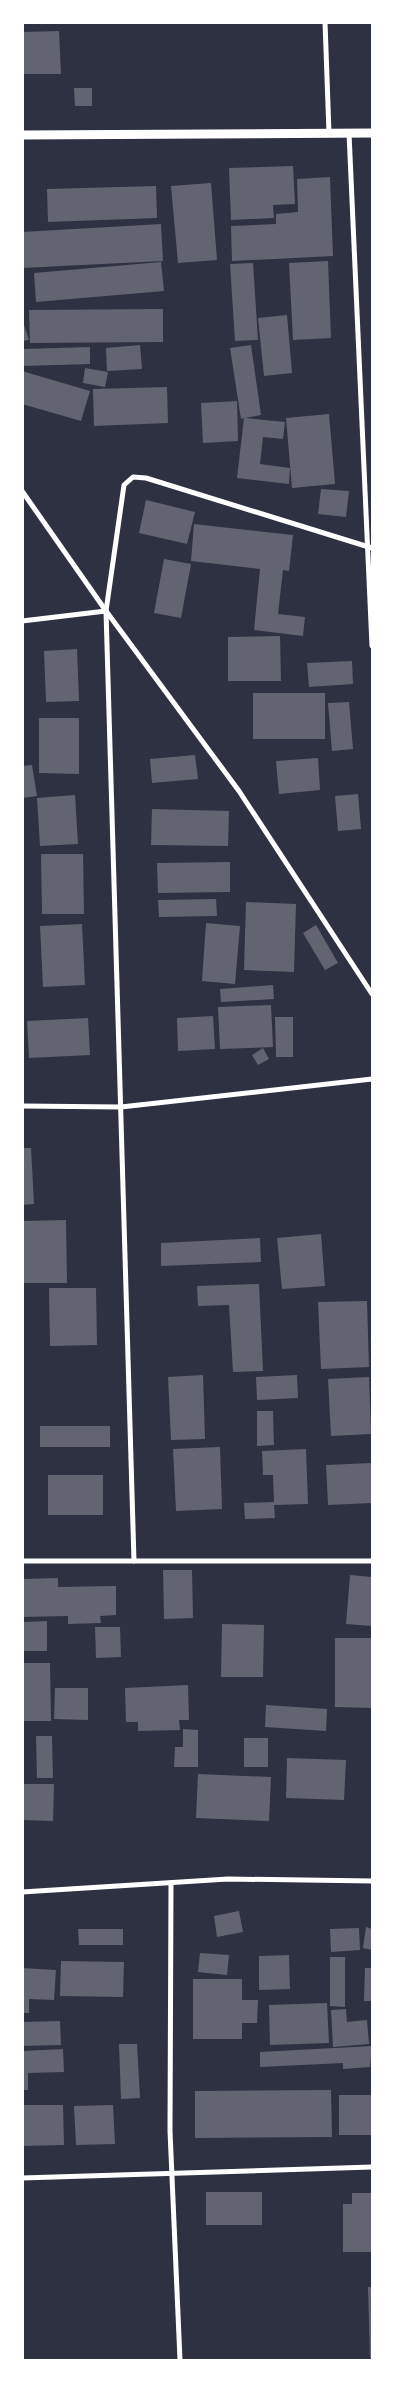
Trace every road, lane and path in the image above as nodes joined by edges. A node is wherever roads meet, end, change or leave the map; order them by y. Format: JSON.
{"nodes":[{"id":1,"x":324,"y":22,"type":"edge"},
{"id":2,"x":329,"y":133,"type":"junction"},
{"id":3,"x":349,"y":133,"type":"junction"},
{"id":4,"x":372,"y":133,"type":"edge"},
{"id":5,"x":22,"y":135,"type":"edge"},
{"id":6,"x":22,"y":491,"type":"edge"},
{"id":7,"x":370,"y":547,"type":"edge"},
{"id":8,"x":106,"y":611,"type":"junction"},
{"id":9,"x":22,"y":621,"type":"edge"},
{"id":10,"x":372,"y":646,"type":"edge"},
{"id":11,"x":372,"y":994,"type":"edge"},
{"id":12,"x":372,"y":1079,"type":"edge"},
{"id":13,"x":22,"y":1106,"type":"edge"},
{"id":14,"x":121,"y":1107,"type":"junction"},
{"id":15,"x":22,"y":1561,"type":"edge"},
{"id":16,"x":134,"y":1561,"type":"junction"},
{"id":17,"x":372,"y":1561,"type":"edge"},
{"id":18,"x":372,"y":1881,"type":"edge"},
{"id":19,"x":171,"y":1883,"type":"junction"},
{"id":20,"x":22,"y":1892,"type":"edge"},
{"id":21,"x":372,"y":2167,"type":"edge"},
{"id":22,"x":171,"y":2174,"type":"junction"},
{"id":23,"x":22,"y":2178,"type":"edge"},
{"id":24,"x":180,"y":2360,"type":"edge"}],
"edges":[{"from":1,"to":2,"type":"street"},
{"from":2,"to":3,"type":"street"},
{"from":2,"to":5,"type":"street"},
{"from":3,"to":4,"type":"street"},
{"from":3,"to":7,"type":"street"},
{"from":6,"to":8,"type":"street"},
{"from":7,"to":8,"type":"street"},
{"from":7,"to":10,"type":"street"},
{"from":8,"to":9,"type":"street"},
{"from":8,"to":11,"type":"street"},
{"from":8,"to":14,"type":"street"},
{"from":12,"to":14,"type":"street"},
{"from":13,"to":14,"type":"street"},
{"from":14,"to":16,"type":"street"},
{"from":15,"to":16,"type":"street"},
{"from":16,"to":17,"type":"street"},
{"from":18,"to":19,"type":"street"},
{"from":19,"to":20,"type":"street"},
{"from":19,"to":22,"type":"street"},
{"from":21,"to":22,"type":"street"},
{"from":22,"to":23,"type":"street"},
{"from":22,"to":24,"type":"street"}]}
